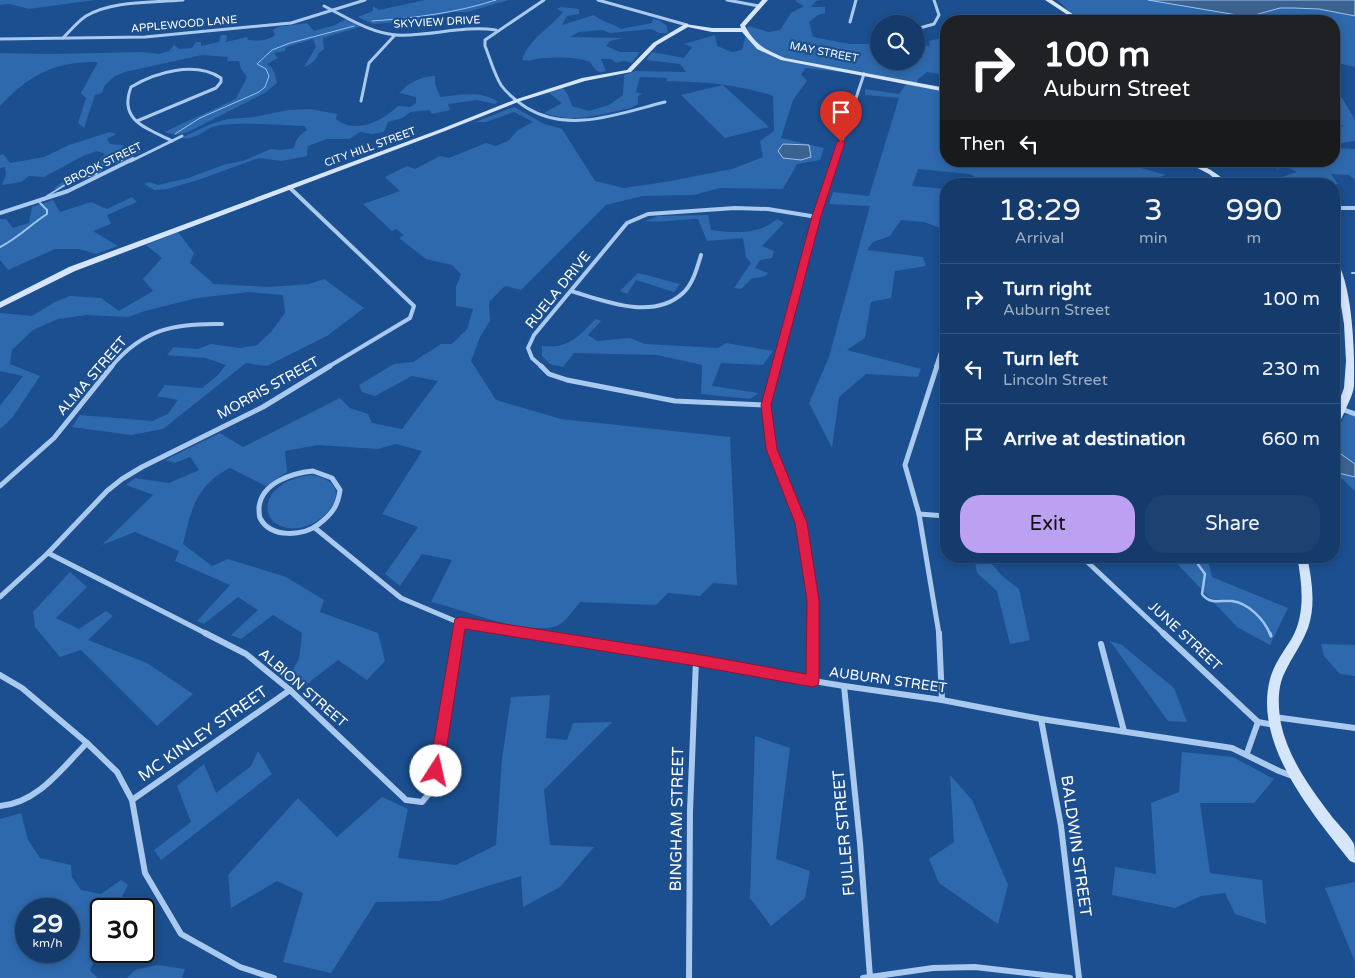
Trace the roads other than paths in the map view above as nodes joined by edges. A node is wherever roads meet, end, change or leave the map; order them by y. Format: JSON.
{"nodes":[{"id":1,"x":183,"y":0,"type":"edge"},
{"id":2,"x":365,"y":0,"type":"edge"},
{"id":3,"x":544,"y":0,"type":"edge"},
{"id":4,"x":598,"y":0,"type":"edge"},
{"id":5,"x":727,"y":0,"type":"edge"},
{"id":6,"x":765,"y":0,"type":"edge"},
{"id":7,"x":856,"y":0,"type":"edge"},
{"id":8,"x":934,"y":0,"type":"edge"},
{"id":9,"x":1048,"y":0,"type":"edge"},
{"id":10,"x":324,"y":6,"type":"dead end"},
{"id":11,"x":759,"y":6,"type":"junction"},
{"id":12,"x":333,"y":10,"type":"junction"},
{"id":13,"x":1071,"y":15,"type":"edge"},
{"id":14,"x":850,"y":22,"type":"dead end"},
{"id":15,"x":688,"y":25,"type":"junction"},
{"id":16,"x":925,"y":26,"type":"edge"},
{"id":17,"x":496,"y":30,"type":"junction"},
{"id":18,"x":744,"y":30,"type":"junction"},
{"id":19,"x":395,"y":35,"type":"junction"},
{"id":20,"x":63,"y":38,"type":"junction"},
{"id":21,"x":0,"y":40,"type":"edge"},
{"id":22,"x":864,"y":74,"type":"junction"},
{"id":23,"x":940,"y":89,"type":"edge"},
{"id":24,"x":361,"y":101,"type":"dead end"},
{"id":25,"x":516,"y":101,"type":"junction"},
{"id":26,"x":665,"y":102,"type":"dead end"},
{"id":27,"x":137,"y":121,"type":"junction"},
{"id":28,"x":182,"y":136,"type":"dead end"},
{"id":29,"x":172,"y":141,"type":"junction"},
{"id":30,"x":1203,"y":167,"type":"edge"},
{"id":31,"x":1218,"y":178,"type":"edge"},
{"id":32,"x":290,"y":188,"type":"junction"},
{"id":33,"x":1340,"y":208,"type":"edge"},
{"id":34,"x":1355,"y":208,"type":"edge"},
{"id":35,"x":0,"y":213,"type":"edge"},
{"id":36,"x":816,"y":216,"type":"junction"},
{"id":37,"x":701,"y":255,"type":"dead end"},
{"id":38,"x":1340,"y":278,"type":"edge"},
{"id":39,"x":571,"y":291,"type":"junction"},
{"id":40,"x":0,"y":305,"type":"edge"},
{"id":41,"x":222,"y":324,"type":"dead end"},
{"id":42,"x":940,"y":356,"type":"edge"},
{"id":43,"x":766,"y":405,"type":"junction"},
{"id":44,"x":1342,"y":409,"type":"junction"},
{"id":45,"x":1340,"y":412,"type":"edge"},
{"id":46,"x":1355,"y":414,"type":"edge"},
{"id":47,"x":0,"y":486,"type":"edge"},
{"id":48,"x":919,"y":514,"type":"junction"},
{"id":49,"x":940,"y":516,"type":"edge"},
{"id":50,"x":316,"y":528,"type":"junction"},
{"id":51,"x":48,"y":553,"type":"junction"},
{"id":52,"x":1088,"y":563,"type":"edge"},
{"id":53,"x":1303,"y":563,"type":"edge"},
{"id":54,"x":0,"y":597,"type":"edge"},
{"id":55,"x":460,"y":623,"type":"junction"},
{"id":56,"x":1101,"y":644,"type":"dead end"},
{"id":57,"x":696,"y":660,"type":"junction"},
{"id":58,"x":0,"y":675,"type":"edge"},
{"id":59,"x":813,"y":681,"type":"junction"},
{"id":60,"x":844,"y":686,"type":"junction"},
{"id":61,"x":290,"y":690,"type":"junction"},
{"id":62,"x":942,"y":700,"type":"junction"},
{"id":63,"x":1041,"y":719,"type":"junction"},
{"id":64,"x":1274,"y":721,"type":"junction"},
{"id":65,"x":1258,"y":722,"type":"junction"},
{"id":66,"x":1355,"y":728,"type":"edge"},
{"id":67,"x":1124,"y":731,"type":"junction"},
{"id":68,"x":87,"y":743,"type":"junction"},
{"id":69,"x":1247,"y":753,"type":"junction"},
{"id":70,"x":1298,"y":777,"type":"junction"},
{"id":71,"x":132,"y":800,"type":"junction"},
{"id":72,"x":0,"y":806,"type":"edge"},
{"id":73,"x":1355,"y":856,"type":"edge"},
{"id":74,"x":274,"y":978,"type":"edge"},
{"id":75,"x":689,"y":978,"type":"edge"},
{"id":76,"x":867,"y":978,"type":"edge"},
{"id":77,"x":1070,"y":978,"type":"edge"},
{"id":78,"x":1079,"y":978,"type":"edge"}],
"edges":[{"from":1,"to":20,"type":"street"},
{"from":2,"to":12,"type":"street","name":"APPLEWOOD LANE"},
{"from":3,"to":17,"type":"street"},
{"from":4,"to":15,"type":"street"},
{"from":5,"to":11,"type":"street"},
{"from":6,"to":11,"type":"street"},
{"from":7,"to":14,"type":"street"},
{"from":8,"to":16,"type":"street"},
{"from":9,"to":13,"type":"street"},
{"from":10,"to":12,"type":"street","name":"SKYVIEW DRIVE"},
{"from":11,"to":18,"type":"street"},
{"from":12,"to":19,"type":"street","name":"SKYVIEW DRIVE"},
{"from":12,"to":20,"type":"street","name":"APPLEWOOD LANE"},
{"from":15,"to":18,"type":"street"},
{"from":15,"to":25,"type":"street","name":"CITY HILL STREET"},
{"from":17,"to":19,"type":"street","name":"SKYVIEW DRIVE"},
{"from":17,"to":25,"type":"street"},
{"from":18,"to":22,"type":"street","name":"MAY STREET"},
{"from":19,"to":24,"type":"street"},
{"from":20,"to":21,"type":"street","name":"APPLEWOOD LANE"},
{"from":22,"to":23,"type":"street","name":"MAY STREET"},
{"from":22,"to":36,"type":"street"},
{"from":25,"to":26,"type":"street"},
{"from":25,"to":32,"type":"street","name":"CITY HILL STREET"},
{"from":27,"to":27,"type":"street"},
{"from":27,"to":29,"type":"street"},
{"from":28,"to":29,"type":"street","name":"BROOK STREET"},
{"from":29,"to":35,"type":"street","name":"BROOK STREET"},
{"from":30,"to":31,"type":"street"},
{"from":32,"to":40,"type":"street","name":"CITY HILL STREET"},
{"from":32,"to":51,"type":"street","name":"MORRIS STREET"},
{"from":33,"to":34,"type":"street"},
{"from":36,"to":39,"type":"street","name":"RUELA DRIVE"},
{"from":36,"to":43,"type":"street"},
{"from":37,"to":39,"type":"street"},
{"from":38,"to":44,"type":"street"},
{"from":39,"to":43,"type":"street","name":"RUELA DRIVE"},
{"from":41,"to":47,"type":"street","name":"ALMA STREET"},
{"from":42,"to":48,"type":"street"},
{"from":43,"to":59,"type":"street"},
{"from":44,"to":45,"type":"street"},
{"from":44,"to":46,"type":"street"},
{"from":48,"to":49,"type":"street"},
{"from":48,"to":62,"type":"street"},
{"from":50,"to":50,"type":"street"},
{"from":50,"to":55,"type":"street","name":"AUBURN STREET"},
{"from":51,"to":54,"type":"street","name":"MORRIS STREET"},
{"from":51,"to":61,"type":"street","name":"ALBION STREET"},
{"from":52,"to":65,"type":"street","name":"JUNE STREET"},
{"from":53,"to":64,"type":"street"},
{"from":55,"to":57,"type":"street","name":"AUBURN STREET"},
{"from":55,"to":61,"type":"street","name":"ALBION STREET"},
{"from":56,"to":67,"type":"street"},
{"from":57,"to":59,"type":"street","name":"AUBURN STREET"},
{"from":57,"to":75,"type":"street","name":"BINGHAM STREET"},
{"from":58,"to":68,"type":"street"},
{"from":59,"to":60,"type":"street","name":"AUBURN STREET"},
{"from":60,"to":62,"type":"street","name":"AUBURN STREET"},
{"from":60,"to":76,"type":"street","name":"FULLER STREET"},
{"from":61,"to":71,"type":"street","name":"MC KINLEY STREET"},
{"from":62,"to":63,"type":"street","name":"AUBURN STREET"},
{"from":63,"to":67,"type":"street","name":"AUBURN STREET"},
{"from":63,"to":78,"type":"street","name":"BALDWIN STREET"},
{"from":64,"to":65,"type":"street"},
{"from":64,"to":66,"type":"street"},
{"from":64,"to":70,"type":"street"},
{"from":65,"to":69,"type":"street"},
{"from":67,"to":69,"type":"street","name":"AUBURN STREET"},
{"from":68,"to":71,"type":"street"},
{"from":68,"to":72,"type":"street"},
{"from":69,"to":70,"type":"street","name":"AUBURN STREET"},
{"from":70,"to":73,"type":"street"},
{"from":71,"to":74,"type":"street"},
{"from":76,"to":77,"type":"street"}]}
